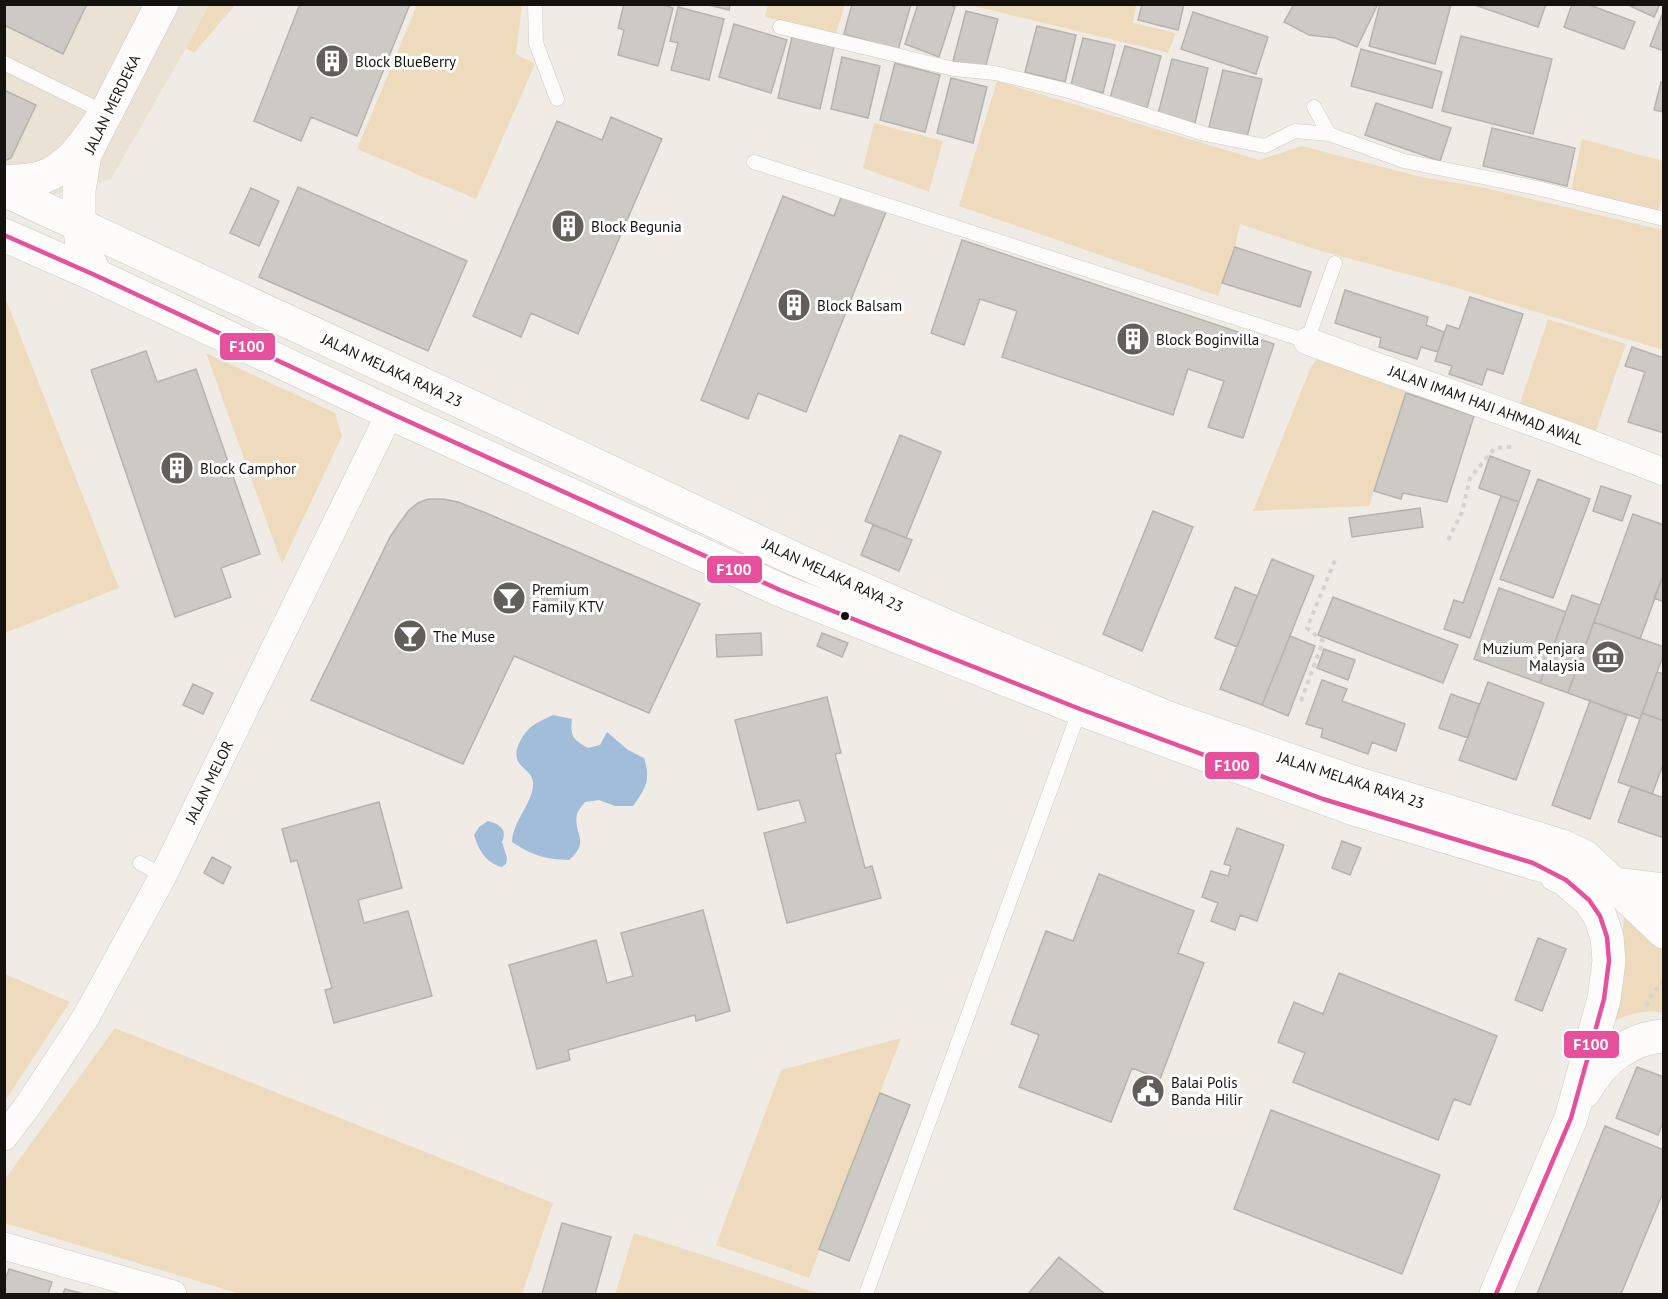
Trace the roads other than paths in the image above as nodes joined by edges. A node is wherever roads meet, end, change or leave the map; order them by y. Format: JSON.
{"nodes":[{"id":1,"x":162,"y":4,"type":"edge"},
{"id":2,"x":535,"y":4,"type":"edge"},
{"id":3,"x":780,"y":27,"type":"dead end"},
{"id":4,"x":4,"y":63,"type":"edge"},
{"id":5,"x":557,"y":99,"type":"dead end"},
{"id":6,"x":1314,"y":107,"type":"dead end"},
{"id":7,"x":106,"y":113,"type":"junction"},
{"id":8,"x":1329,"y":134,"type":"junction"},
{"id":9,"x":754,"y":162,"type":"dead end"},
{"id":10,"x":4,"y":182,"type":"edge"},
{"id":11,"x":4,"y":190,"type":"edge"},
{"id":12,"x":1664,"y":219,"type":"edge"},
{"id":13,"x":79,"y":224,"type":"junction"},
{"id":14,"x":4,"y":235,"type":"edge"},
{"id":15,"x":1335,"y":263,"type":"dead end"},
{"id":16,"x":97,"y":276,"type":"junction"},
{"id":17,"x":1307,"y":341,"type":"junction"},
{"id":18,"x":390,"y":413,"type":"junction"},
{"id":19,"x":1664,"y":471,"type":"edge"},
{"id":20,"x":795,"y":559,"type":"junction"},
{"id":21,"x":780,"y":590,"type":"junction"},
{"id":22,"x":1080,"y":709,"type":"junction"},
{"id":23,"x":1533,"y":863,"type":"junction"},
{"id":24,"x":1613,"y":884,"type":"junction"},
{"id":25,"x":1664,"y":890,"type":"edge"},
{"id":26,"x":1664,"y":932,"type":"edge"},
{"id":27,"x":1654,"y":1024,"type":"edge"},
{"id":28,"x":1570,"y":1118,"type":"junction"},
{"id":29,"x":4,"y":1137,"type":"edge"},
{"id":30,"x":4,"y":1245,"type":"edge"},
{"id":31,"x":174,"y":1294,"type":"edge"},
{"id":32,"x":866,"y":1294,"type":"edge"},
{"id":33,"x":1496,"y":1294,"type":"edge"}],
"edges":[{"from":1,"to":7,"type":"main road","name":"JALAN MERDEKA"},
{"from":2,"to":5,"type":"lane"},
{"from":3,"to":8,"type":"lane"},
{"from":4,"to":7,"type":"lane"},
{"from":6,"to":8,"type":"lane"},
{"from":7,"to":10,"type":"main road"},
{"from":7,"to":13,"type":"main road","name":"JALAN MERDEKA"},
{"from":8,"to":12,"type":"lane"},
{"from":9,"to":17,"type":"lane"},
{"from":11,"to":13,"type":"main road","name":"JALAN MELAKA RAYA 23"},
{"from":13,"to":16,"type":"main road","name":"JALAN MERDEKA"},
{"from":13,"to":20,"type":"main road","name":"JALAN MELAKA RAYA 23"},
{"from":14,"to":16,"type":"main road","name":"JALAN MELAKA RAYA 23"},
{"from":15,"to":17,"type":"lane"},
{"from":16,"to":18,"type":"main road","name":"JALAN MELAKA RAYA 23"},
{"from":17,"to":19,"type":"street","name":"JALAN IMAM HAJI AHMAD AWAL"},
{"from":18,"to":21,"type":"main road","name":"JALAN MELAKA RAYA 23"},
{"from":18,"to":29,"type":"street","name":"JALAN MELOR"},
{"from":20,"to":21,"type":"main road"},
{"from":20,"to":24,"type":"main road","name":"JALAN MELAKA RAYA 23"},
{"from":21,"to":22,"type":"main road","name":"JALAN MELAKA RAYA 23"},
{"from":22,"to":23,"type":"main road","name":"JALAN MELAKA RAYA 23"},
{"from":22,"to":32,"type":"lane"},
{"from":23,"to":24,"type":"main road"},
{"from":23,"to":28,"type":"main road"},
{"from":24,"to":25,"type":"main road"},
{"from":24,"to":26,"type":"main road","name":"JALAN MELAKA RAYA 23"},
{"from":27,"to":28,"type":"main road"},
{"from":28,"to":33,"type":"main road"},
{"from":30,"to":31,"type":"street"}]}
